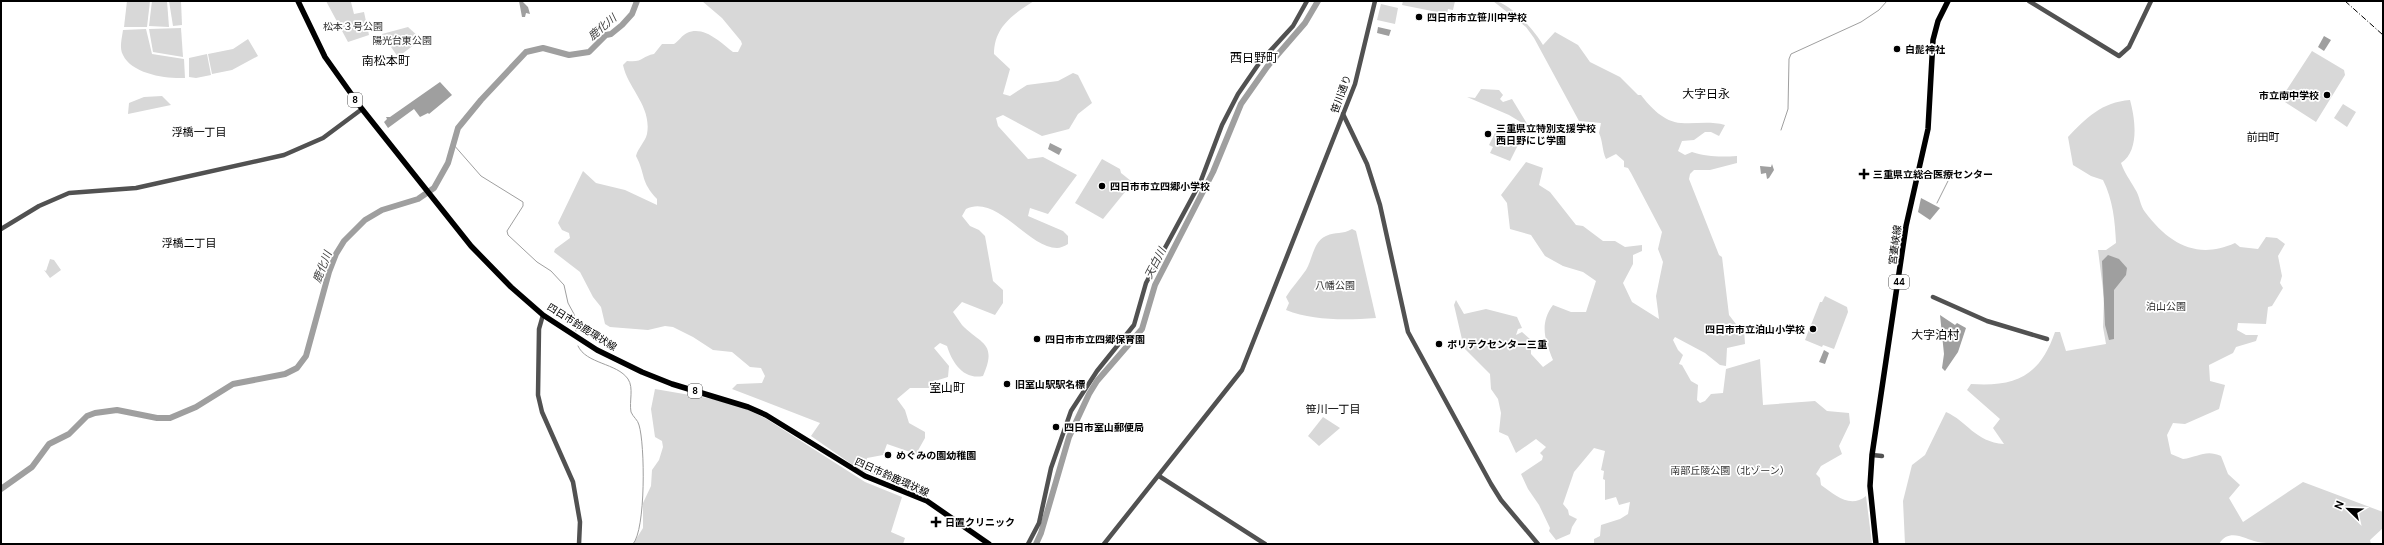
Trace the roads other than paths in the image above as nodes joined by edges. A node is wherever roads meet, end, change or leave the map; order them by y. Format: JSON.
{"nodes":[{"id":1,"x":298,"y":1,"type":"edge"},
{"id":2,"x":1307,"y":1,"type":"edge"},
{"id":3,"x":1375,"y":1,"type":"edge"},
{"id":4,"x":1948,"y":1,"type":"edge"},
{"id":5,"x":2029,"y":1,"type":"edge"},
{"id":6,"x":2151,"y":1,"type":"edge"},
{"id":7,"x":362,"y":109,"type":"junction"},
{"id":8,"x":1343,"y":114,"type":"junction"},
{"id":9,"x":1,"y":229,"type":"edge"},
{"id":10,"x":1933,"y":297,"type":"dead end"},
{"id":11,"x":543,"y":315,"type":"junction"},
{"id":12,"x":2047,"y":339,"type":"dead end"},
{"id":13,"x":1872,"y":455,"type":"junction"},
{"id":14,"x":1882,"y":456,"type":"dead end"},
{"id":15,"x":1160,"y":476,"type":"junction"},
{"id":16,"x":579,"y":544,"type":"edge"},
{"id":17,"x":989,"y":544,"type":"edge"},
{"id":18,"x":1028,"y":544,"type":"edge"},
{"id":19,"x":1104,"y":544,"type":"edge"},
{"id":20,"x":1265,"y":544,"type":"edge"},
{"id":21,"x":1538,"y":544,"type":"edge"},
{"id":22,"x":1876,"y":544,"type":"edge"}],
"edges":[{"from":1,"to":7,"type":"main road","name":"四日市鈴鹿環状線","number":"8"},
{"from":2,"to":18,"type":"street"},
{"from":3,"to":8,"type":"street","name":"笹川通り"},
{"from":4,"to":13,"type":"main road","name":"宮妻峡線","number":"44"},
{"from":5,"to":6,"type":"street"},
{"from":7,"to":9,"type":"street"},
{"from":7,"to":11,"type":"main road","name":"四日市鈴鹿環状線","number":"8"},
{"from":8,"to":15,"type":"street","name":"笹川通り"},
{"from":8,"to":21,"type":"street"},
{"from":10,"to":12,"type":"street"},
{"from":11,"to":16,"type":"street"},
{"from":11,"to":17,"type":"main road","name":"四日市鈴鹿環状線","number":"8"},
{"from":13,"to":14,"type":"street"},
{"from":13,"to":22,"type":"main road","name":"宮妻峡線","number":"44"},
{"from":15,"to":19,"type":"street","name":"笹川通り"},
{"from":15,"to":20,"type":"street"}]}
